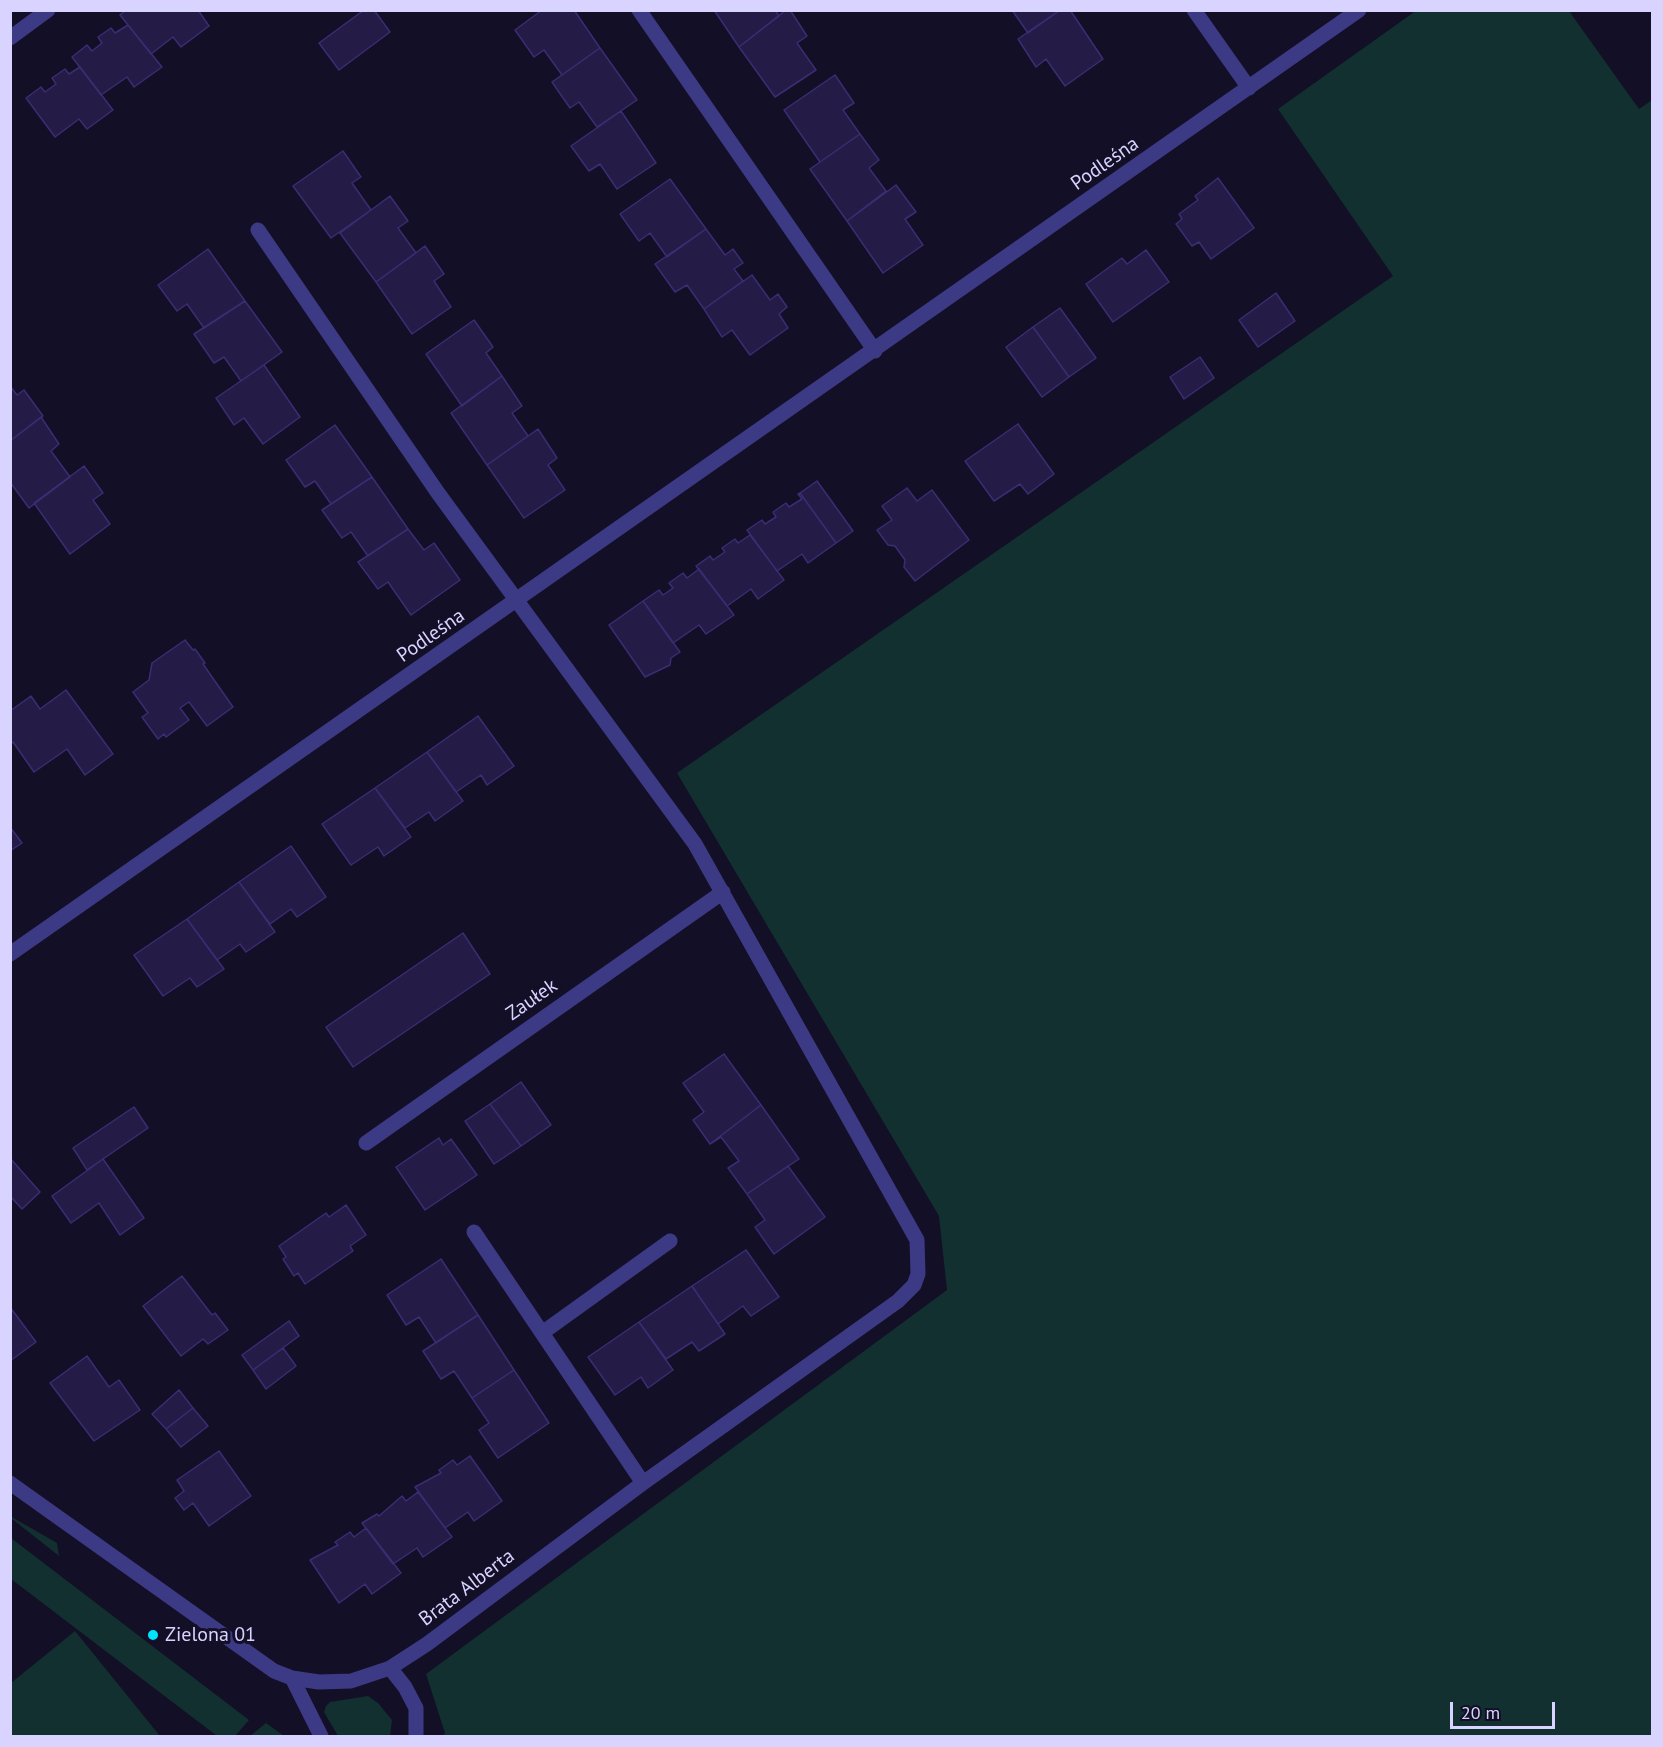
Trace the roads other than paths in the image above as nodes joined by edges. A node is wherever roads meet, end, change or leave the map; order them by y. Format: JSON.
{"nodes":[{"id":1,"x":48,"y":10,"type":"edge"},
{"id":2,"x":639,"y":10,"type":"edge"},
{"id":3,"x":1194,"y":10,"type":"edge"},
{"id":4,"x":1359,"y":10,"type":"edge"},
{"id":5,"x":10,"y":38,"type":"edge"},
{"id":6,"x":1249,"y":88,"type":"junction"},
{"id":7,"x":258,"y":230,"type":"dead end"},
{"id":8,"x":875,"y":351,"type":"junction"},
{"id":9,"x":518,"y":600,"type":"junction"},
{"id":10,"x":723,"y":892,"type":"junction"},
{"id":11,"x":10,"y":954,"type":"edge"},
{"id":12,"x":366,"y":1143,"type":"dead end"},
{"id":13,"x":474,"y":1232,"type":"dead end"},
{"id":14,"x":670,"y":1241,"type":"dead end"},
{"id":15,"x":542,"y":1333,"type":"junction"},
{"id":16,"x":10,"y":1483,"type":"edge"},
{"id":17,"x":643,"y":1483,"type":"junction"},
{"id":18,"x":390,"y":1668,"type":"junction"},
{"id":19,"x":292,"y":1678,"type":"junction"},
{"id":20,"x":321,"y":1737,"type":"edge"},
{"id":21,"x":416,"y":1737,"type":"edge"}],
"edges":[{"from":1,"to":5,"type":"street"},
{"from":2,"to":8,"type":"street"},
{"from":3,"to":6,"type":"street"},
{"from":4,"to":6,"type":"street","name":"Podleśna"},
{"from":6,"to":8,"type":"street","name":"Podleśna"},
{"from":7,"to":9,"type":"street"},
{"from":8,"to":9,"type":"street","name":"Podleśna"},
{"from":9,"to":10,"type":"street"},
{"from":9,"to":11,"type":"street","name":"Podleśna"},
{"from":10,"to":12,"type":"street","name":"Zaułek"},
{"from":10,"to":17,"type":"street","name":"Brata Alberta"},
{"from":13,"to":15,"type":"street"},
{"from":14,"to":15,"type":"street"},
{"from":15,"to":17,"type":"street"},
{"from":16,"to":19,"type":"street","name":"Brata Alberta"},
{"from":17,"to":18,"type":"street","name":"Brata Alberta"},
{"from":18,"to":19,"type":"street","name":"Brata Alberta"},
{"from":18,"to":21,"type":"street"},
{"from":19,"to":20,"type":"street"}]}
